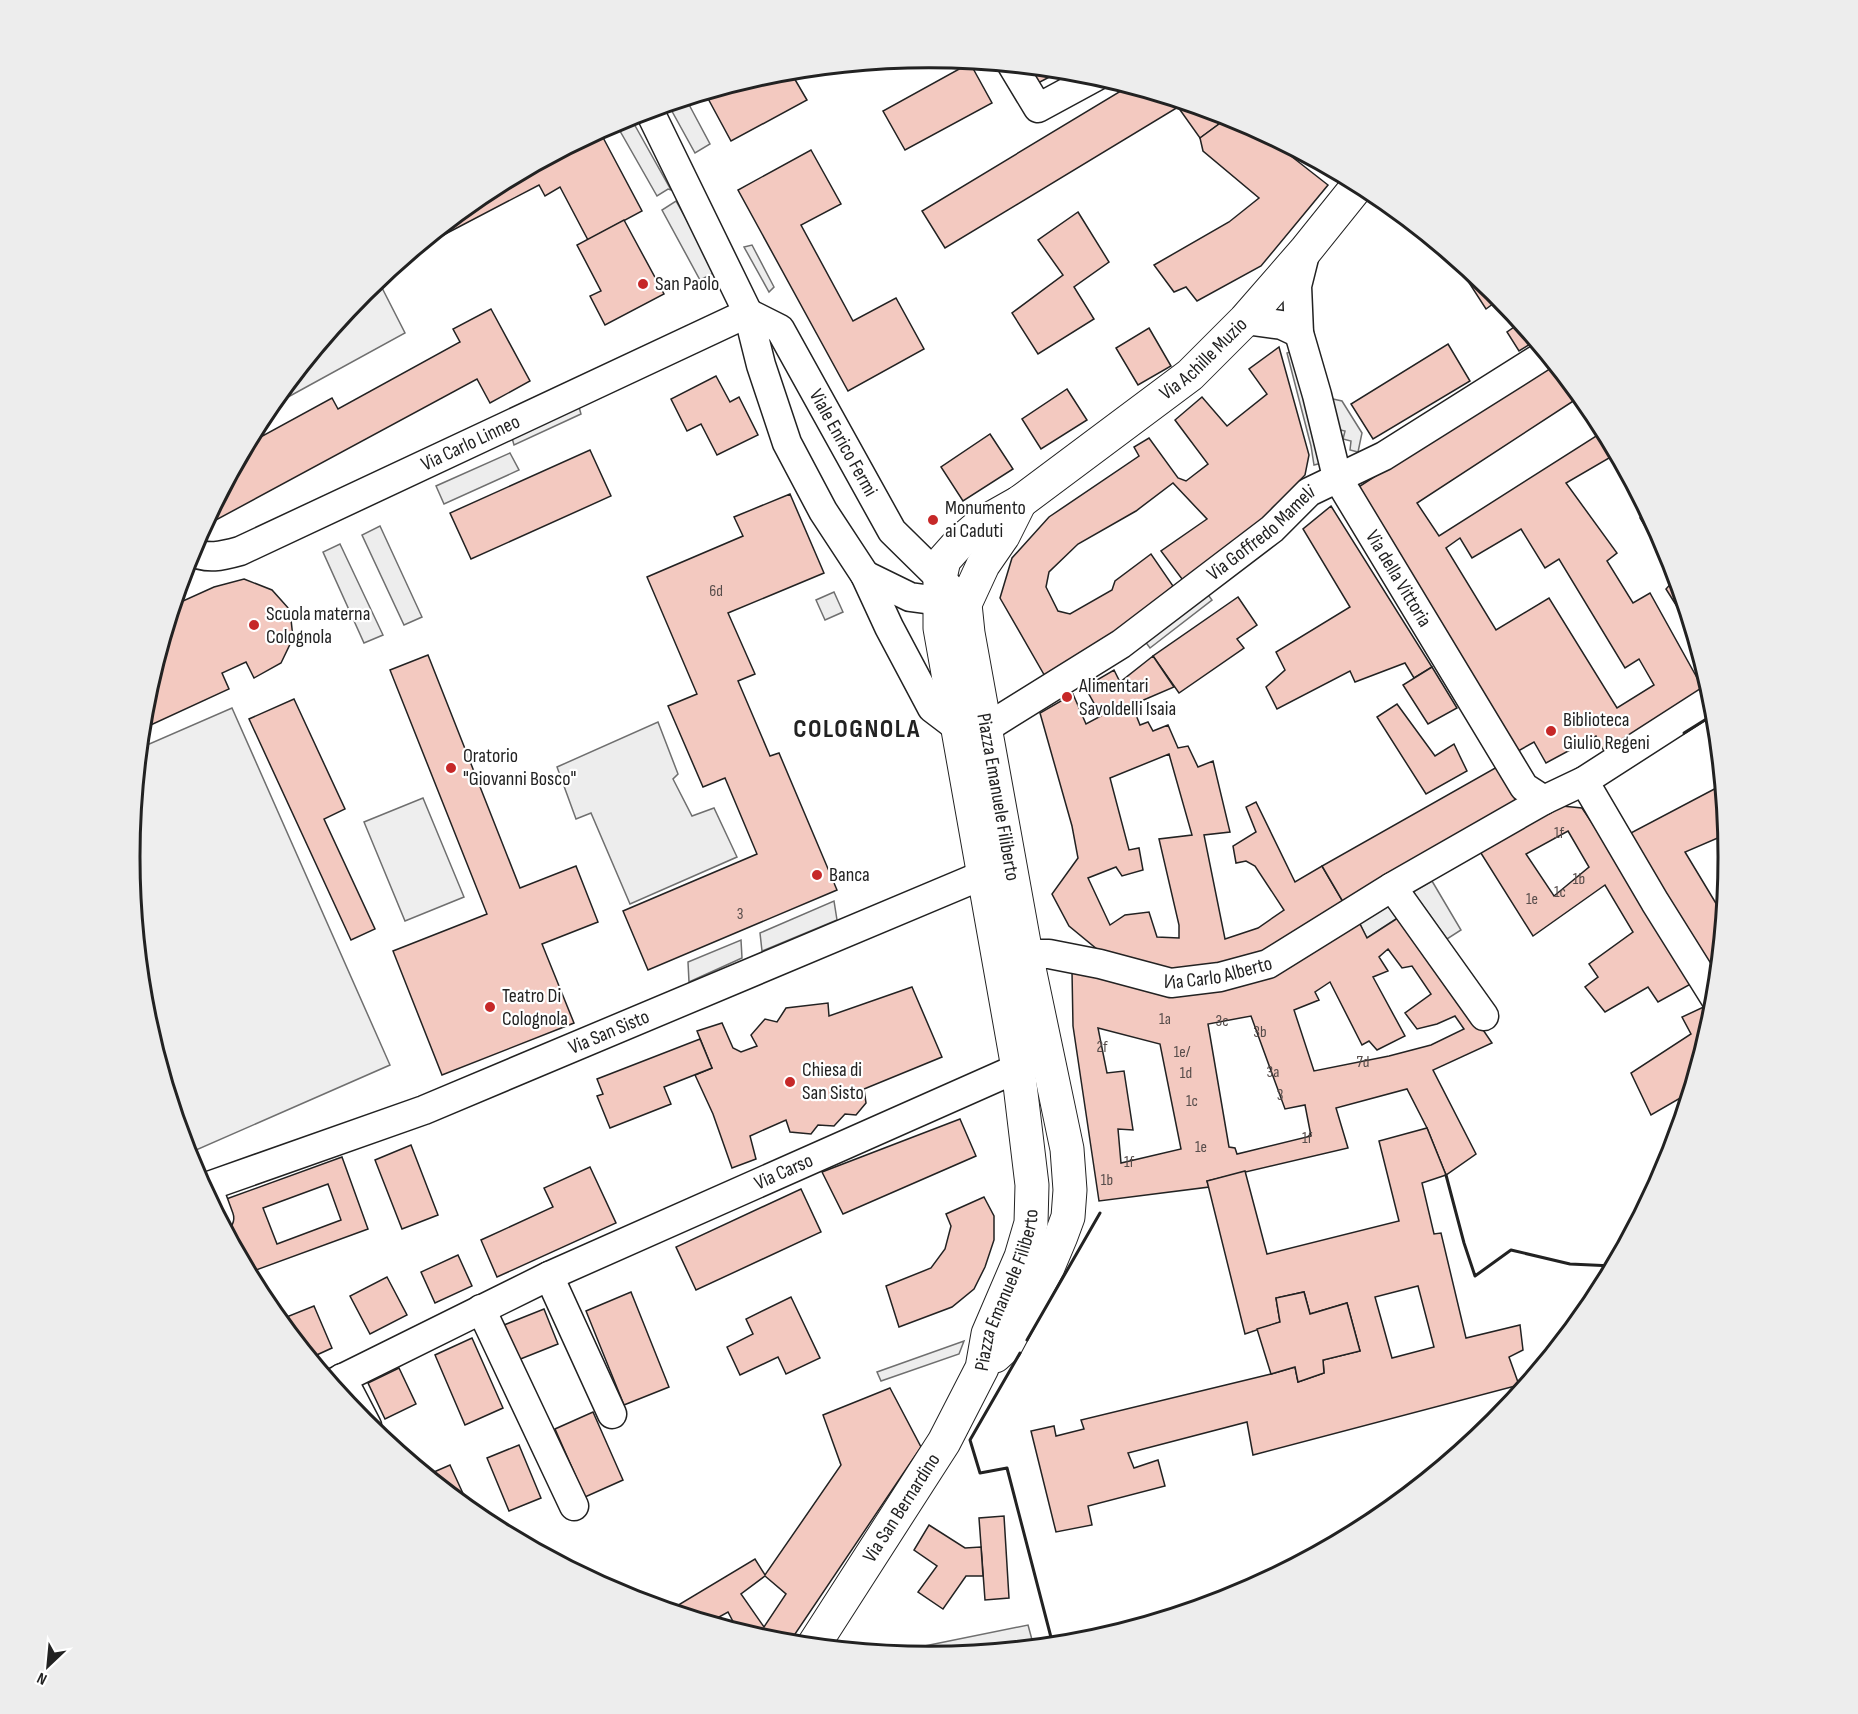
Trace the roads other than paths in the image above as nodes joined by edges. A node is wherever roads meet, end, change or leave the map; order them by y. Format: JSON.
{"nodes":[{"id":1,"x":1017,"y":72,"type":"edge"},
{"id":2,"x":1084,"y":83,"type":"edge"},
{"id":3,"x":653,"y":118,"type":"edge"},
{"id":4,"x":1353,"y":191,"type":"edge"},
{"id":5,"x":1306,"y":250,"type":"junction"},
{"id":6,"x":748,"y":313,"type":"junction"},
{"id":7,"x":1245,"y":320,"type":"junction"},
{"id":8,"x":1299,"y":333,"type":"junction"},
{"id":9,"x":1540,"y":358,"type":"edge"},
{"id":10,"x":1338,"y":477,"type":"junction"},
{"id":11,"x":200,"y":555,"type":"edge"},
{"id":12,"x":865,"y":575,"type":"junction"},
{"id":13,"x":948,"y":595,"type":"junction"},
{"id":14,"x":1703,"y":704,"type":"edge"},
{"id":15,"x":972,"y":728,"type":"junction"},
{"id":16,"x":1584,"y":781,"type":"junction"},
{"id":17,"x":1544,"y":800,"type":"junction"},
{"id":18,"x":997,"y":872,"type":"junction"},
{"id":19,"x":1392,"y":887,"type":"junction"},
{"id":20,"x":1026,"y":954,"type":"junction"},
{"id":21,"x":1707,"y":986,"type":"edge"},
{"id":22,"x":1484,"y":1016,"type":"dead end"},
{"id":23,"x":1018,"y":1068,"type":"junction"},
{"id":24,"x":212,"y":1186,"type":"edge"},
{"id":25,"x":549,"y":1276,"type":"junction"},
{"id":26,"x":481,"y":1309,"type":"junction"},
{"id":27,"x":982,"y":1368,"type":"junction"},
{"id":28,"x":337,"y":1381,"type":"edge"},
{"id":29,"x":612,"y":1414,"type":"dead end"},
{"id":30,"x":574,"y":1506,"type":"dead end"},
{"id":31,"x":818,"y":1639,"type":"edge"}],
"edges":[{"from":1,"to":2,"type":"street"},
{"from":3,"to":6,"type":"street"},
{"from":4,"to":5,"type":"main road","name":"Via Achille Muzio"},
{"from":5,"to":7,"type":"main road","name":"Via Achille Muzio"},
{"from":5,"to":8,"type":"street","name":"Via della Vittoria"},
{"from":6,"to":11,"type":"street","name":"Via Carlo Linneo"},
{"from":6,"to":12,"type":"street"},
{"from":6,"to":13,"type":"street","name":"Viale Enrico Fermi"},
{"from":7,"to":8,"type":"street"},
{"from":7,"to":13,"type":"main road","name":"Via Achille Muzio"},
{"from":8,"to":10,"type":"street","name":"Via della Vittoria"},
{"from":9,"to":10,"type":"street","name":"Via Goffredo Mameli"},
{"from":10,"to":15,"type":"street","name":"Via Goffredo Mameli"},
{"from":10,"to":17,"type":"street","name":"Via della Vittoria"},
{"from":12,"to":13,"type":"street"},
{"from":12,"to":15,"type":"street"},
{"from":13,"to":15,"type":"main road","name":"Piazza Emanuele Filiberto"},
{"from":14,"to":16,"type":"street","name":"Via Carlo Alberto"},
{"from":15,"to":18,"type":"main road","name":"Piazza Emanuele Filiberto"},
{"from":16,"to":17,"type":"street","name":"Via Carlo Alberto"},
{"from":16,"to":21,"type":"street"},
{"from":17,"to":19,"type":"street","name":"Via Carlo Alberto"},
{"from":18,"to":20,"type":"main road","name":"Piazza Emanuele Filiberto"},
{"from":18,"to":23,"type":"main road","name":"Piazza Emanuele Filiberto"},
{"from":18,"to":24,"type":"street","name":"Via San Sisto"},
{"from":19,"to":20,"type":"street","name":"Via Carlo Alberto"},
{"from":19,"to":22,"type":"street"},
{"from":20,"to":27,"type":"main road","name":"Piazza Emanuele Filiberto"},
{"from":23,"to":25,"type":"street","name":"Via Carso"},
{"from":23,"to":27,"type":"main road","name":"Piazza Emanuele Filiberto"},
{"from":25,"to":26,"type":"street","name":"Via Carso"},
{"from":25,"to":29,"type":"street"},
{"from":26,"to":28,"type":"street","name":"Via Carso"},
{"from":26,"to":30,"type":"street"},
{"from":27,"to":31,"type":"main road","name":"Via San Bernardino"}]}
